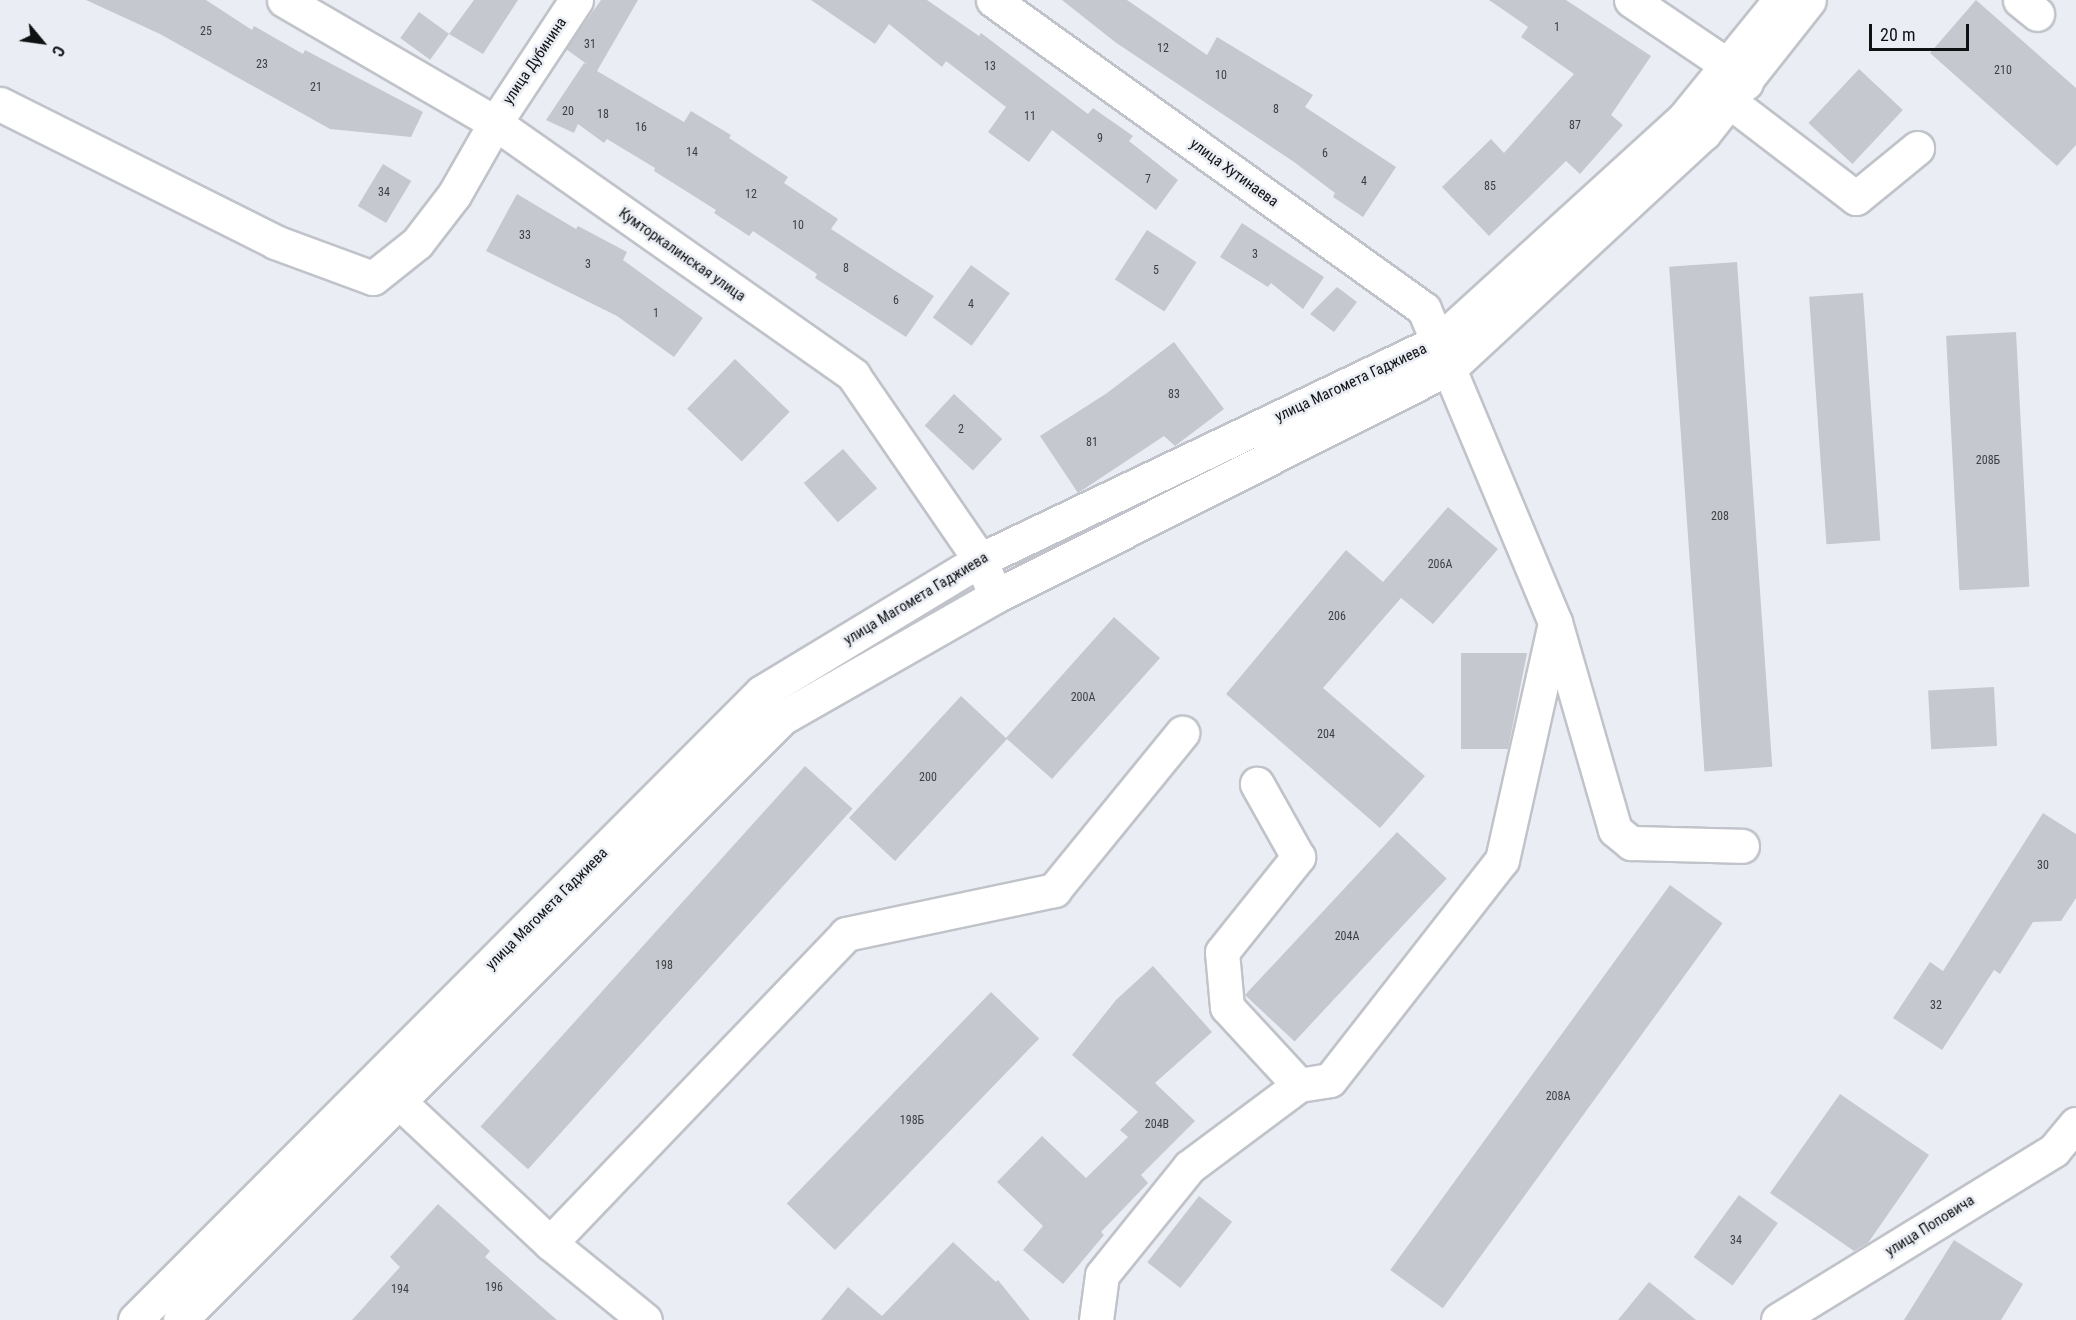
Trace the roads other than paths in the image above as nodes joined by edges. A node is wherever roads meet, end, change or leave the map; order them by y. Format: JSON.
{"nodes":[{"id":1,"x":284,"y":0,"type":"edge"},
{"id":2,"x":576,"y":0,"type":"edge"},
{"id":3,"x":993,"y":0,"type":"edge"},
{"id":4,"x":1631,"y":0,"type":"edge"},
{"id":5,"x":1780,"y":0,"type":"edge"},
{"id":6,"x":1809,"y":0,"type":"edge"},
{"id":7,"x":1729,"y":84,"type":"junction"},
{"id":8,"x":0,"y":104,"type":"edge"},
{"id":9,"x":495,"y":123,"type":"junction"},
{"id":10,"x":1917,"y":148,"type":"dead end"},
{"id":11,"x":1445,"y":354,"type":"junction"},
{"id":12,"x":980,"y":560,"type":"junction"},
{"id":13,"x":996,"y":596,"type":"junction"},
{"id":14,"x":1555,"y":622,"type":"junction"},
{"id":15,"x":1182,"y":733,"type":"dead end"},
{"id":16,"x":1257,"y":784,"type":"dead end"},
{"id":17,"x":1742,"y":846,"type":"dead end"},
{"id":18,"x":1299,"y":1085,"type":"junction"},
{"id":19,"x":388,"y":1092,"type":"junction"},
{"id":20,"x":2076,"y":1124,"type":"edge"},
{"id":21,"x":550,"y":1243,"type":"junction"},
{"id":22,"x":135,"y":1320,"type":"edge"},
{"id":23,"x":180,"y":1320,"type":"edge"},
{"id":24,"x":645,"y":1320,"type":"edge"},
{"id":25,"x":1096,"y":1320,"type":"edge"},
{"id":26,"x":1778,"y":1320,"type":"edge"}],
"edges":[{"from":1,"to":9,"type":"main road","name":"Кумторкалинская улица"},
{"from":2,"to":9,"type":"main road","name":"улица Дубинина"},
{"from":3,"to":11,"type":"main road","name":"улица Хутинаева"},
{"from":4,"to":7,"type":"main road"},
{"from":5,"to":7,"type":"main road","name":"улица Магомета Гаджиева"},
{"from":6,"to":7,"type":"main road","name":"улица Магомета Гаджиева"},
{"from":7,"to":10,"type":"main road"},
{"from":7,"to":11,"type":"main road","name":"улица Магомета Гаджиева"},
{"from":8,"to":9,"type":"main road","name":"улица Дубинина"},
{"from":9,"to":12,"type":"main road","name":"Кумторкалинская улица"},
{"from":11,"to":12,"type":"main road","name":"улица Магомета Гаджиева"},
{"from":11,"to":13,"type":"main road","name":"улица Магомета Гаджиева"},
{"from":11,"to":14,"type":"main road","name":"улица Хутинаева"},
{"from":12,"to":13,"type":"main road","name":"Кумторкалинская улица"},
{"from":12,"to":19,"type":"main road","name":"улица Магомета Гаджиева"},
{"from":13,"to":19,"type":"main road","name":"улица Магомета Гаджиева"},
{"from":14,"to":17,"type":"main road","name":"улица Хутинаева"},
{"from":14,"to":18,"type":"main road"},
{"from":15,"to":21,"type":"main road"},
{"from":16,"to":18,"type":"main road"},
{"from":18,"to":25,"type":"main road"},
{"from":19,"to":21,"type":"main road"},
{"from":19,"to":22,"type":"main road","name":"улица Магомета Гаджиева"},
{"from":19,"to":23,"type":"main road","name":"улица Магомета Гаджиева"},
{"from":20,"to":26,"type":"main road","name":"улица Поповича"},
{"from":21,"to":24,"type":"main road"}]}
